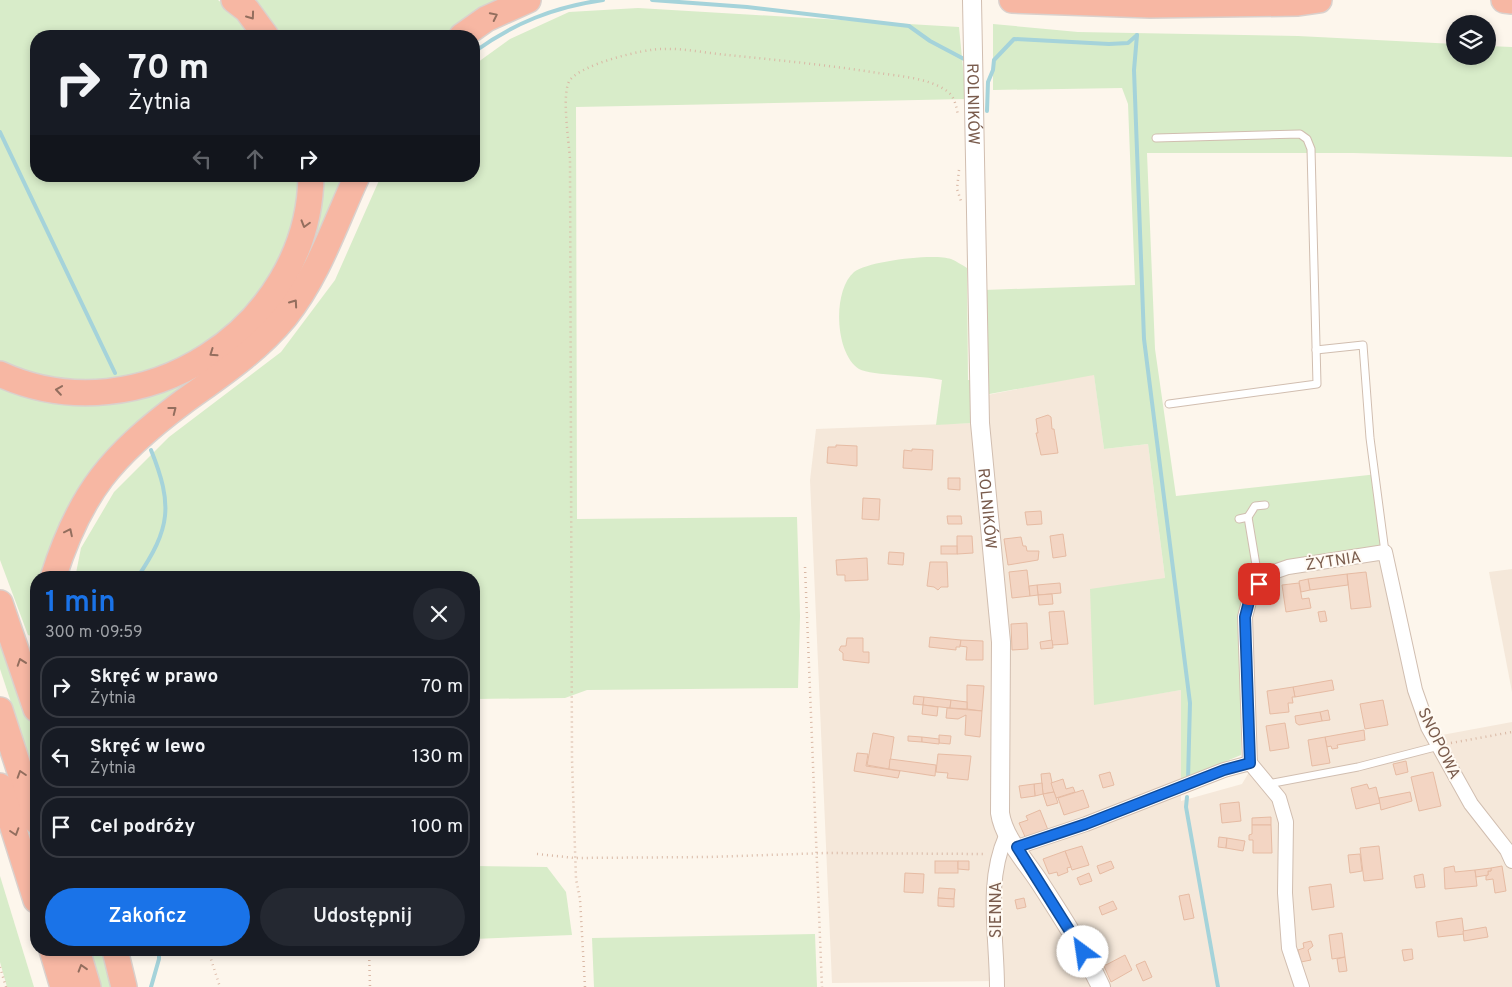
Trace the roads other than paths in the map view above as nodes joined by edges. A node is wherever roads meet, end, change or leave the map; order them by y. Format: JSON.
{"nodes":[{"id":1,"x":234,"y":0,"type":"edge"},
{"id":2,"x":528,"y":0,"type":"edge"},
{"id":3,"x":972,"y":0,"type":"edge"},
{"id":4,"x":1012,"y":0,"type":"edge"},
{"id":5,"x":1319,"y":0,"type":"edge"},
{"id":6,"x":1504,"y":0,"type":"edge"},
{"id":7,"x":1512,"y":0,"type":"edge"},
{"id":8,"x":262,"y":30,"type":"edge"},
{"id":9,"x":470,"y":30,"type":"edge"},
{"id":10,"x":1156,"y":138,"type":"dead end"},
{"id":11,"x":310,"y":182,"type":"edge"},
{"id":12,"x":354,"y":182,"type":"edge"},
{"id":13,"x":1316,"y":350,"type":"junction"},
{"id":14,"x":0,"y":374,"type":"edge"},
{"id":15,"x":1169,"y":404,"type":"dead end"},
{"id":16,"x":1265,"y":505,"type":"dead end"},
{"id":17,"x":1248,"y":517,"type":"junction"},
{"id":18,"x":1239,"y":519,"type":"dead end"},
{"id":19,"x":1385,"y":552,"type":"junction"},
{"id":20,"x":55,"y":571,"type":"edge"},
{"id":21,"x":1259,"y":584,"type":"junction"},
{"id":22,"x":0,"y":603,"type":"edge"},
{"id":23,"x":30,"y":691,"type":"edge"},
{"id":24,"x":0,"y":710,"type":"edge"},
{"id":25,"x":1439,"y":746,"type":"junction"},
{"id":26,"x":1250,"y":763,"type":"junction"},
{"id":27,"x":1268,"y":784,"type":"junction"},
{"id":28,"x":0,"y":786,"type":"edge"},
{"id":29,"x":30,"y":802,"type":"edge"},
{"id":30,"x":1011,"y":841,"type":"junction"},
{"id":31,"x":1512,"y":862,"type":"edge"},
{"id":32,"x":30,"y":881,"type":"edge"},
{"id":33,"x":54,"y":956,"type":"edge"},
{"id":34,"x":79,"y":956,"type":"edge"},
{"id":35,"x":116,"y":956,"type":"edge"},
{"id":36,"x":63,"y":987,"type":"edge"},
{"id":37,"x":88,"y":987,"type":"edge"},
{"id":38,"x":124,"y":987,"type":"edge"},
{"id":39,"x":997,"y":987,"type":"edge"},
{"id":40,"x":1101,"y":987,"type":"edge"},
{"id":41,"x":1302,"y":987,"type":"edge"}],
"edges":[{"from":1,"to":8,"type":"highway","one_way":true},
{"from":9,"to":2,"type":"highway","one_way":true},
{"from":3,"to":30,"type":"street","name":"ROLNIKÓW"},
{"from":4,"to":5,"type":"highway"},
{"from":6,"to":7,"type":"highway"},
{"from":10,"to":13,"type":"lane"},
{"from":11,"to":14,"type":"highway","one_way":true},
{"from":20,"to":12,"type":"highway","one_way":true},
{"from":13,"to":15,"type":"lane"},
{"from":13,"to":19,"type":"lane"},
{"from":16,"to":17,"type":"lane"},
{"from":17,"to":18,"type":"lane"},
{"from":17,"to":21,"type":"lane"},
{"from":19,"to":21,"type":"street","name":"ŻYTNIA"},
{"from":19,"to":25,"type":"street","name":"SNOPOWA"},
{"from":21,"to":26,"type":"street","name":"ŻYTNIA"},
{"from":23,"to":22,"type":"highway","one_way":true},
{"from":29,"to":24,"type":"highway","one_way":true},
{"from":25,"to":27,"type":"lane"},
{"from":25,"to":31,"type":"street","name":"SNOPOWA"},
{"from":26,"to":27,"type":"street"},
{"from":26,"to":30,"type":"street"},
{"from":27,"to":41,"type":"street"},
{"from":28,"to":32,"type":"highway","one_way":true},
{"from":30,"to":39,"type":"street","name":"SIENNA"},
{"from":30,"to":40,"type":"street","name":"ROLNIKÓW"},
{"from":33,"to":36,"type":"highway"},
{"from":37,"to":34,"type":"highway","one_way":true},
{"from":35,"to":38,"type":"highway"}]}
